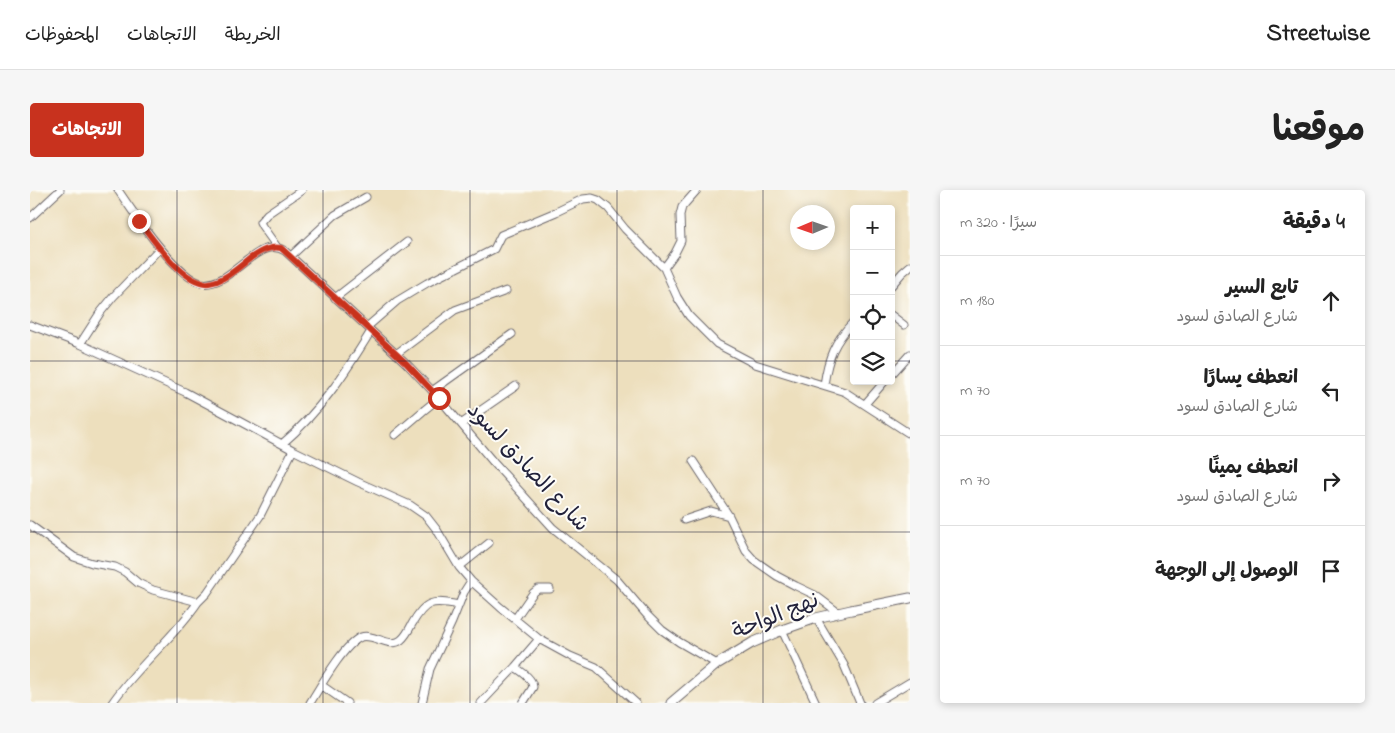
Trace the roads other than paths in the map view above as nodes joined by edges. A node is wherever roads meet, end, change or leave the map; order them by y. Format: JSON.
{"nodes":[{"id":1,"x":60,"y":190,"type":"edge"},
{"id":2,"x":118,"y":190,"type":"edge"},
{"id":3,"x":302,"y":190,"type":"edge"},
{"id":4,"x":697,"y":190,"type":"edge"},
{"id":5,"x":366,"y":197,"type":"dead end"},
{"id":6,"x":30,"y":218,"type":"edge"},
{"id":7,"x":407,"y":242,"type":"dead end"},
{"id":8,"x":277,"y":247,"type":"junction"},
{"id":9,"x":160,"y":248,"type":"junction"},
{"id":10,"x":291,"y":256,"type":"junction"},
{"id":11,"x":910,"y":266,"type":"edge"},
{"id":12,"x":664,"y":268,"type":"junction"},
{"id":13,"x":895,"y":281,"type":"edge"},
{"id":14,"x":506,"y":291,"type":"dead end"},
{"id":15,"x":335,"y":298,"type":"junction"},
{"id":16,"x":895,"y":319,"type":"edge"},
{"id":17,"x":30,"y":325,"type":"edge"},
{"id":18,"x":850,"y":325,"type":"edge"},
{"id":19,"x":904,"y":325,"type":"dead end"},
{"id":20,"x":369,"y":329,"type":"junction"},
{"id":21,"x":512,"y":334,"type":"dead end"},
{"id":22,"x":80,"y":344,"type":"junction"},
{"id":23,"x":396,"y":354,"type":"junction"},
{"id":24,"x":910,"y":354,"type":"edge"},
{"id":25,"x":895,"y":371,"type":"edge"},
{"id":26,"x":824,"y":385,"type":"junction"},
{"id":27,"x":882,"y":385,"type":"edge"},
{"id":28,"x":516,"y":386,"type":"dead end"},
{"id":29,"x":432,"y":391,"type":"junction"},
{"id":30,"x":439,"y":398,"type":"junction"},
{"id":31,"x":865,"y":404,"type":"junction"},
{"id":32,"x":462,"y":424,"type":"junction"},
{"id":33,"x":910,"y":434,"type":"edge"},
{"id":34,"x":395,"y":435,"type":"dead end"},
{"id":35,"x":282,"y":444,"type":"junction"},
{"id":36,"x":293,"y":450,"type":"junction"},
{"id":37,"x":693,"y":461,"type":"dead end"},
{"id":38,"x":729,"y":516,"type":"junction"},
{"id":39,"x":684,"y":520,"type":"dead end"},
{"id":40,"x":30,"y":525,"type":"edge"},
{"id":41,"x":489,"y":543,"type":"dead end"},
{"id":42,"x":459,"y":567,"type":"junction"},
{"id":43,"x":471,"y":581,"type":"junction"},
{"id":44,"x":550,"y":589,"type":"dead end"},
{"id":45,"x":909,"y":600,"type":"edge"},
{"id":46,"x":198,"y":602,"type":"junction"},
{"id":47,"x":459,"y":605,"type":"junction"},
{"id":48,"x":839,"y":613,"type":"junction"},
{"id":49,"x":816,"y":618,"type":"junction"},
{"id":50,"x":515,"y":619,"type":"junction"},
{"id":51,"x":782,"y":630,"type":"junction"},
{"id":52,"x":539,"y":639,"type":"junction"},
{"id":53,"x":717,"y":664,"type":"junction"},
{"id":54,"x":515,"y":667,"type":"junction"},
{"id":55,"x":910,"y":682,"type":"edge"},
{"id":56,"x":321,"y":686,"type":"junction"},
{"id":57,"x":112,"y":703,"type":"edge"},
{"id":58,"x":310,"y":703,"type":"edge"},
{"id":59,"x":347,"y":703,"type":"edge"},
{"id":60,"x":422,"y":703,"type":"edge"},
{"id":61,"x":481,"y":703,"type":"edge"},
{"id":62,"x":523,"y":703,"type":"edge"},
{"id":63,"x":636,"y":703,"type":"edge"},
{"id":64,"x":671,"y":703,"type":"edge"},
{"id":65,"x":816,"y":703,"type":"edge"},
{"id":66,"x":860,"y":703,"type":"edge"},
{"id":67,"x":875,"y":703,"type":"edge"}],
"edges":[{"from":1,"to":6,"type":"street"},
{"from":2,"to":9,"type":"street"},
{"from":3,"to":8,"type":"street"},
{"from":4,"to":12,"type":"street"},
{"from":5,"to":10,"type":"street"},
{"from":7,"to":15,"type":"street"},
{"from":8,"to":9,"type":"street"},
{"from":8,"to":10,"type":"street","name":"شارع الصادق لسود"},
{"from":9,"to":22,"type":"street"},
{"from":10,"to":15,"type":"street","name":"شارع الصادق لسود"},
{"from":11,"to":13,"type":"street"},
{"from":12,"to":20,"type":"street"},
{"from":12,"to":26,"type":"street"},
{"from":14,"to":23,"type":"street"},
{"from":15,"to":20,"type":"street","name":"شارع الصادق لسود"},
{"from":16,"to":19,"type":"street"},
{"from":17,"to":22,"type":"street"},
{"from":18,"to":26,"type":"street"},
{"from":20,"to":23,"type":"street","name":"شارع الصادق لسود"},
{"from":20,"to":35,"type":"street"},
{"from":21,"to":29,"type":"street"},
{"from":22,"to":35,"type":"street"},
{"from":23,"to":29,"type":"street","name":"شارع الصادق لسود"},
{"from":24,"to":25,"type":"street"},
{"from":26,"to":31,"type":"street"},
{"from":27,"to":31,"type":"street"},
{"from":28,"to":32,"type":"street"},
{"from":29,"to":30,"type":"street","name":"شارع الصادق لسود"},
{"from":30,"to":32,"type":"street","name":"شارع الصادق لسود"},
{"from":30,"to":34,"type":"street"},
{"from":31,"to":33,"type":"street"},
{"from":32,"to":53,"type":"street","name":"شارع الصادق لسود"},
{"from":35,"to":36,"type":"street"},
{"from":36,"to":42,"type":"street"},
{"from":36,"to":46,"type":"street"},
{"from":37,"to":38,"type":"street"},
{"from":38,"to":39,"type":"street"},
{"from":38,"to":48,"type":"street"},
{"from":40,"to":46,"type":"street"},
{"from":41,"to":42,"type":"street"},
{"from":42,"to":43,"type":"street"},
{"from":43,"to":47,"type":"street"},
{"from":43,"to":50,"type":"street"},
{"from":44,"to":50,"type":"street"},
{"from":45,"to":48,"type":"street","name":"نهج الواحة"},
{"from":46,"to":57,"type":"street"},
{"from":47,"to":56,"type":"street"},
{"from":47,"to":60,"type":"street"},
{"from":48,"to":49,"type":"street","name":"نهج الواحة"},
{"from":49,"to":51,"type":"street","name":"نهج الواحة"},
{"from":49,"to":66,"type":"street"},
{"from":50,"to":52,"type":"street"},
{"from":51,"to":53,"type":"street","name":"نهج الواحة"},
{"from":51,"to":65,"type":"street"},
{"from":52,"to":54,"type":"street"},
{"from":52,"to":63,"type":"street"},
{"from":53,"to":64,"type":"street","name":"نهج الواحة"},
{"from":54,"to":61,"type":"street"},
{"from":54,"to":62,"type":"street"},
{"from":55,"to":67,"type":"street"},
{"from":56,"to":58,"type":"street"},
{"from":56,"to":59,"type":"street"}]}
